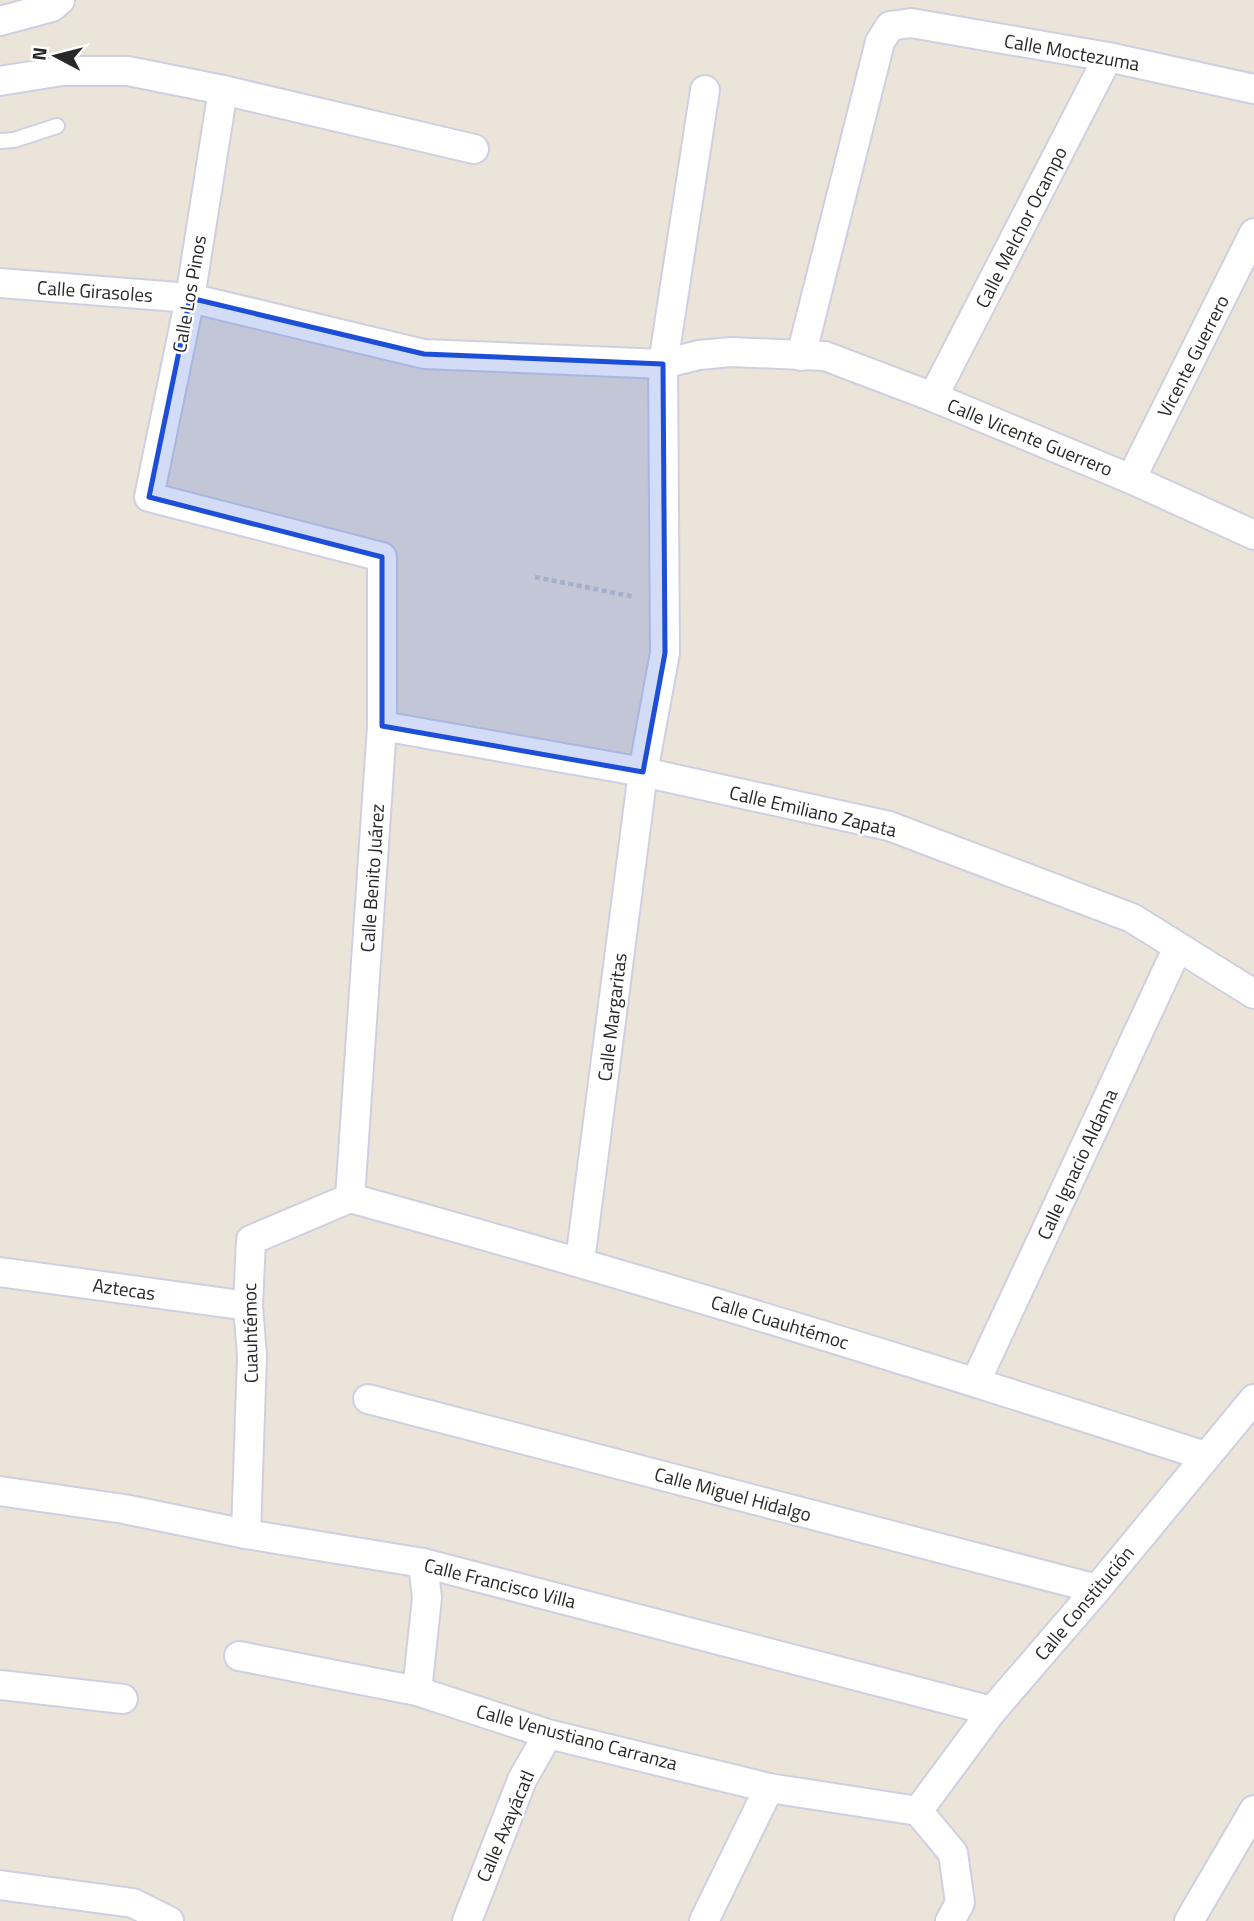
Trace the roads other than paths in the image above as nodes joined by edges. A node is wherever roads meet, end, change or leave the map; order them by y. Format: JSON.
{"nodes":[{"id":1,"x":60,"y":0,"type":"edge"},
{"id":2,"x":0,"y":21,"type":"edge"},
{"id":3,"x":1108,"y":57,"type":"junction"},
{"id":4,"x":0,"y":81,"type":"edge"},
{"id":5,"x":1254,"y":89,"type":"edge"},
{"id":6,"x":223,"y":90,"type":"junction"},
{"id":7,"x":705,"y":90,"type":"dead end"},
{"id":8,"x":57,"y":126,"type":"dead end"},
{"id":9,"x":0,"y":141,"type":"edge"},
{"id":10,"x":474,"y":149,"type":"dead end"},
{"id":11,"x":1254,"y":233,"type":"edge"},
{"id":12,"x":0,"y":283,"type":"edge"},
{"id":13,"x":190,"y":298,"type":"junction"},
{"id":14,"x":801,"y":356,"type":"junction"},
{"id":15,"x":663,"y":364,"type":"junction"},
{"id":16,"x":933,"y":397,"type":"junction"},
{"id":17,"x":1131,"y":479,"type":"junction"},
{"id":18,"x":1254,"y":535,"type":"edge"},
{"id":19,"x":382,"y":557,"type":"joint"},
{"id":20,"x":382,"y":726,"type":"junction"},
{"id":21,"x":643,"y":772,"type":"junction"},
{"id":22,"x":1178,"y":947,"type":"junction"},
{"id":23,"x":1254,"y":994,"type":"edge"},
{"id":24,"x":350,"y":1198,"type":"junction"},
{"id":25,"x":580,"y":1261,"type":"junction"},
{"id":26,"x":0,"y":1272,"type":"edge"},
{"id":27,"x":248,"y":1306,"type":"junction"},
{"id":28,"x":976,"y":1381,"type":"junction"},
{"id":29,"x":369,"y":1399,"type":"dead end"},
{"id":30,"x":1254,"y":1399,"type":"edge"},
{"id":31,"x":1205,"y":1456,"type":"junction"},
{"id":32,"x":0,"y":1491,"type":"edge"},
{"id":33,"x":246,"y":1534,"type":"junction"},
{"id":34,"x":423,"y":1563,"type":"junction"},
{"id":35,"x":1097,"y":1589,"type":"junction"},
{"id":36,"x":239,"y":1656,"type":"dead end"},
{"id":37,"x":0,"y":1685,"type":"edge"},
{"id":38,"x":417,"y":1691,"type":"junction"},
{"id":39,"x":123,"y":1699,"type":"dead end"},
{"id":40,"x":992,"y":1711,"type":"junction"},
{"id":41,"x":548,"y":1734,"type":"junction"},
{"id":42,"x":769,"y":1788,"type":"junction"},
{"id":43,"x":1254,"y":1810,"type":"edge"},
{"id":44,"x":918,"y":1811,"type":"junction"},
{"id":45,"x":0,"y":1885,"type":"edge"},
{"id":46,"x":169,"y":1921,"type":"edge"},
{"id":47,"x":467,"y":1921,"type":"edge"},
{"id":48,"x":704,"y":1921,"type":"edge"},
{"id":49,"x":950,"y":1921,"type":"edge"},
{"id":50,"x":1189,"y":1921,"type":"edge"}],
"edges":[{"from":1,"to":2,"type":"street"},
{"from":3,"to":5,"type":"street","name":"Calle Moctezuma"},
{"from":3,"to":14,"type":"street","name":"Calle Moctezuma"},
{"from":3,"to":16,"type":"street","name":"Calle Melchor Ocampo"},
{"from":4,"to":6,"type":"street"},
{"from":6,"to":10,"type":"street"},
{"from":6,"to":13,"type":"street","name":"Calle Los Pinos"},
{"from":7,"to":15,"type":"street","name":"Calle Margaritas"},
{"from":8,"to":9,"type":"lane"},
{"from":11,"to":17,"type":"street","name":"Vicente Guerrero"},
{"from":12,"to":13,"type":"street","name":"Calle Girasoles"},
{"from":13,"to":15,"type":"street","name":"Calle Girasoles"},
{"from":13,"to":19,"type":"street","name":"Calle Los Pinos"},
{"from":14,"to":15,"type":"street","name":"Calle Vicente Guerrero"},
{"from":14,"to":16,"type":"street","name":"Calle Vicente Guerrero"},
{"from":15,"to":21,"type":"street","name":"Calle Margaritas"},
{"from":16,"to":17,"type":"street","name":"Calle Vicente Guerrero"},
{"from":17,"to":18,"type":"street","name":"Calle Vicente Guerrero"},
{"from":19,"to":20,"type":"street","name":"Calle Benito Juárez"},
{"from":20,"to":21,"type":"street","name":"Calle Emiliano Zapata"},
{"from":20,"to":24,"type":"street","name":"Calle Benito Juárez"},
{"from":21,"to":22,"type":"street","name":"Calle Emiliano Zapata"},
{"from":21,"to":25,"type":"street","name":"Calle Margaritas"},
{"from":22,"to":23,"type":"street","name":"Calle Emiliano Zapata"},
{"from":22,"to":28,"type":"street","name":"Calle Ignacio Aldama"},
{"from":24,"to":25,"type":"street","name":"Calle Cuauhtémoc"},
{"from":24,"to":27,"type":"street","name":"Cuauhtémoc"},
{"from":25,"to":28,"type":"street","name":"Calle Cuauhtémoc"},
{"from":26,"to":27,"type":"street","name":"Aztecas"},
{"from":27,"to":33,"type":"street","name":"Cuauhtémoc"},
{"from":28,"to":31,"type":"street","name":"Calle Cuauhtémoc"},
{"from":29,"to":35,"type":"street","name":"Calle Miguel Hidalgo"},
{"from":30,"to":31,"type":"street","name":"Calle Constitución"},
{"from":31,"to":35,"type":"street","name":"Calle Constitución"},
{"from":32,"to":33,"type":"street","name":"Calle Francisco Villa"},
{"from":33,"to":34,"type":"street","name":"Calle Francisco Villa"},
{"from":34,"to":38,"type":"street"},
{"from":34,"to":40,"type":"street","name":"Calle Francisco Villa"},
{"from":35,"to":40,"type":"street","name":"Calle Constitución"},
{"from":36,"to":38,"type":"street","name":"Calle Venustiano Carranza"},
{"from":37,"to":39,"type":"street"},
{"from":38,"to":41,"type":"street","name":"Calle Venustiano Carranza"},
{"from":40,"to":44,"type":"street","name":"Calle Constitución"},
{"from":41,"to":42,"type":"street","name":"Calle Venustiano Carranza"},
{"from":41,"to":47,"type":"street","name":"Calle Axayácatl"},
{"from":42,"to":44,"type":"street","name":"Calle Venustiano Carranza"},
{"from":42,"to":48,"type":"street"},
{"from":43,"to":50,"type":"street"},
{"from":44,"to":49,"type":"street"},
{"from":45,"to":46,"type":"street"}]}
